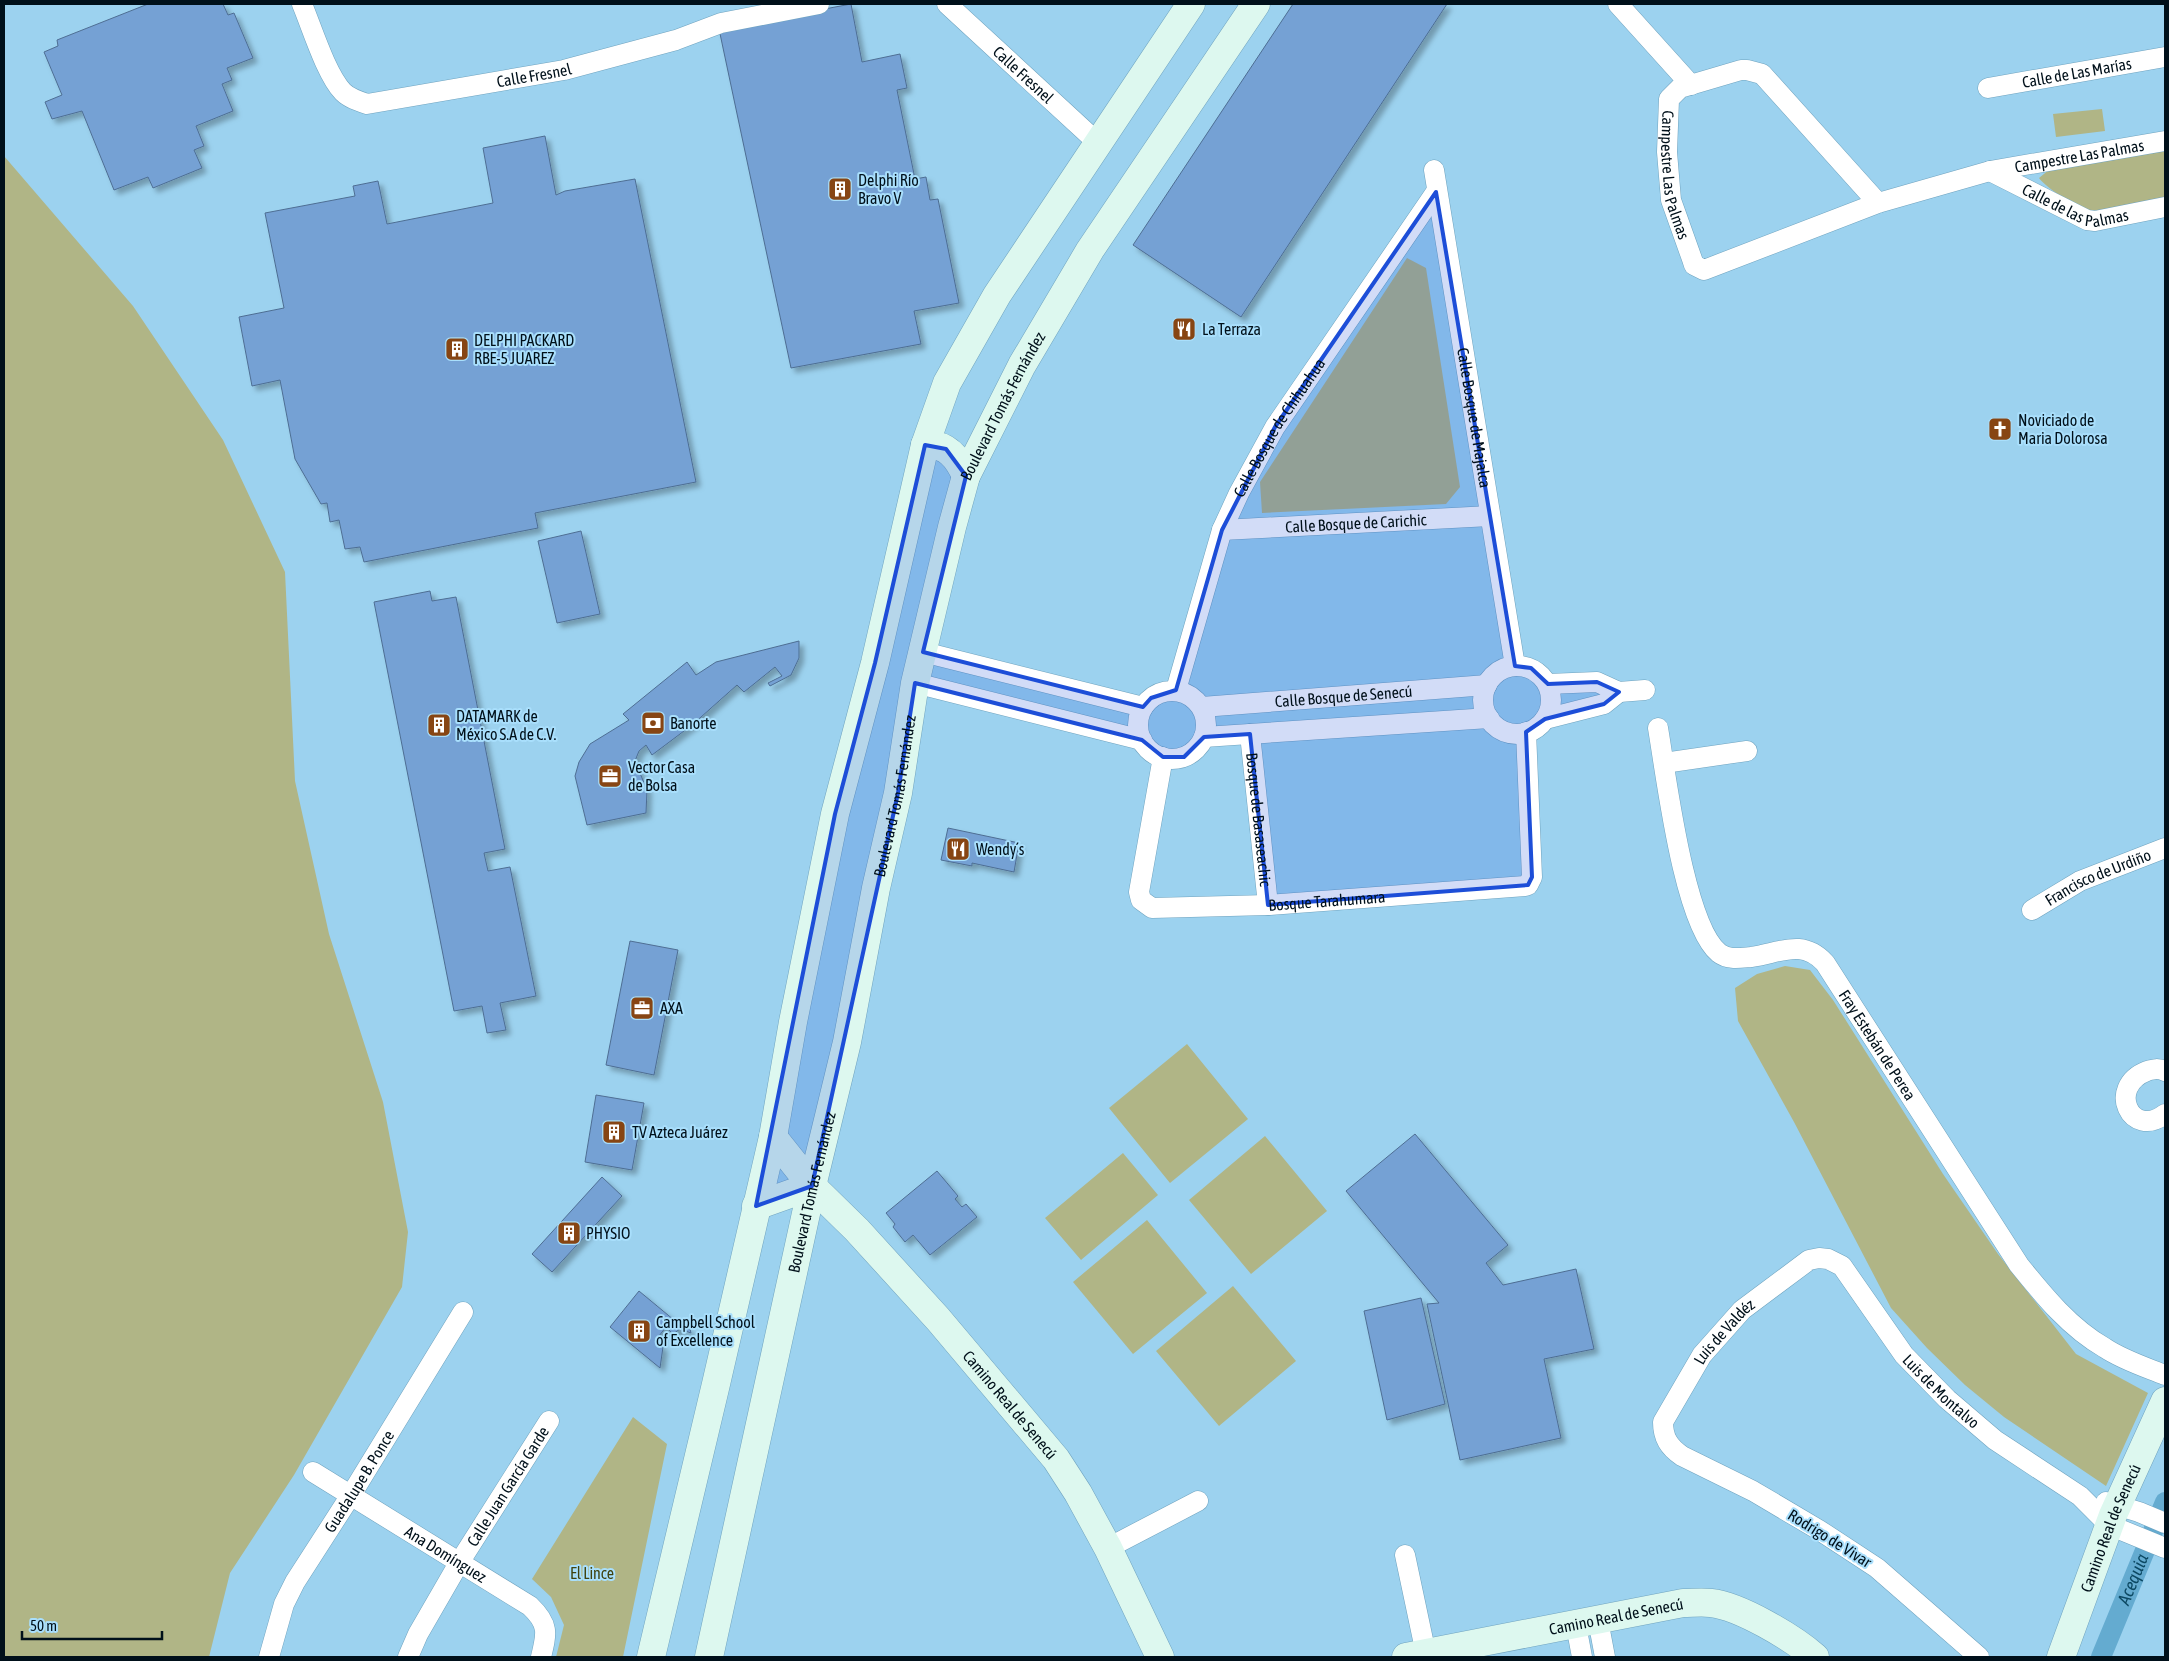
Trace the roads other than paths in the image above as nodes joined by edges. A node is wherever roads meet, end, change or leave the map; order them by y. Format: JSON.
{"nodes":[{"id":1,"x":302,"y":4,"type":"edge"},
{"id":2,"x":819,"y":4,"type":"edge"},
{"id":3,"x":947,"y":4,"type":"edge"},
{"id":4,"x":1191,"y":4,"type":"edge"},
{"id":5,"x":1256,"y":4,"type":"edge"},
{"id":6,"x":1618,"y":4,"type":"edge"},
{"id":7,"x":2165,"y":57,"type":"edge"},
{"id":8,"x":1691,"y":85,"type":"junction"},
{"id":9,"x":1988,"y":88,"type":"dead end"},
{"id":10,"x":2165,"y":141,"type":"edge"},
{"id":11,"x":1099,"y":144,"type":"junction"},
{"id":12,"x":1434,"y":170,"type":"dead end"},
{"id":13,"x":1990,"y":171,"type":"junction"},
{"id":14,"x":1436,"y":192,"type":"junction"},
{"id":15,"x":1878,"y":203,"type":"junction"},
{"id":16,"x":2165,"y":207,"type":"edge"},
{"id":17,"x":925,"y":445,"type":"junction"},
{"id":18,"x":966,"y":476,"type":"junction"},
{"id":19,"x":1490,"y":516,"type":"junction"},
{"id":20,"x":1222,"y":530,"type":"junction"},
{"id":21,"x":923,"y":652,"type":"junction"},
{"id":22,"x":1514,"y":666,"type":"junction"},
{"id":23,"x":916,"y":683,"type":"junction"},
{"id":24,"x":1548,"y":684,"type":"junction"},
{"id":25,"x":1487,"y":685,"type":"junction"},
{"id":26,"x":1176,"y":690,"type":"junction"},
{"id":27,"x":1645,"y":690,"type":"dead end"},
{"id":28,"x":1618,"y":692,"type":"junction"},
{"id":29,"x":1143,"y":707,"type":"junction"},
{"id":30,"x":1202,"y":707,"type":"junction"},
{"id":31,"x":1489,"y":718,"type":"junction"},
{"id":32,"x":1545,"y":719,"type":"junction"},
{"id":33,"x":1658,"y":728,"type":"dead end"},
{"id":34,"x":1526,"y":732,"type":"junction"},
{"id":35,"x":1250,"y":734,"type":"junction"},
{"id":36,"x":1204,"y":737,"type":"junction"},
{"id":37,"x":1142,"y":740,"type":"junction"},
{"id":38,"x":1747,"y":751,"type":"dead end"},
{"id":39,"x":1163,"y":758,"type":"junction"},
{"id":40,"x":1664,"y":763,"type":"junction"},
{"id":41,"x":2165,"y":848,"type":"edge"},
{"id":42,"x":1268,"y":905,"type":"junction"},
{"id":43,"x":2032,"y":910,"type":"dead end"},
{"id":44,"x":2165,"y":1071,"type":"edge"},
{"id":45,"x":2165,"y":1114,"type":"edge"},
{"id":46,"x":773,"y":1137,"type":"junction"},
{"id":47,"x":812,"y":1186,"type":"junction"},
{"id":48,"x":756,"y":1206,"type":"junction"},
{"id":49,"x":1828,"y":1259,"type":"joint"},
{"id":50,"x":463,"y":1312,"type":"dead end"},
{"id":51,"x":2165,"y":1375,"type":"edge"},
{"id":52,"x":2165,"y":1401,"type":"edge"},
{"id":53,"x":549,"y":1421,"type":"dead end"},
{"id":54,"x":1666,"y":1441,"type":"joint"},
{"id":55,"x":313,"y":1472,"type":"dead end"},
{"id":56,"x":352,"y":1495,"type":"junction"},
{"id":57,"x":1198,"y":1501,"type":"dead end"},
{"id":58,"x":2124,"y":1519,"type":"junction"},
{"id":59,"x":2165,"y":1523,"type":"edge"},
{"id":60,"x":1108,"y":1548,"type":"junction"},
{"id":61,"x":2165,"y":1548,"type":"edge"},
{"id":62,"x":1405,"y":1556,"type":"dead end"},
{"id":63,"x":459,"y":1563,"type":"junction"},
{"id":64,"x":1587,"y":1622,"type":"junction"},
{"id":65,"x":1416,"y":1656,"type":"edge"},
{"id":66,"x":269,"y":1657,"type":"edge"},
{"id":67,"x":408,"y":1657,"type":"edge"},
{"id":68,"x":541,"y":1657,"type":"edge"},
{"id":69,"x":650,"y":1657,"type":"edge"},
{"id":70,"x":709,"y":1657,"type":"edge"},
{"id":71,"x":1160,"y":1657,"type":"edge"},
{"id":72,"x":1582,"y":1657,"type":"edge"},
{"id":73,"x":1605,"y":1657,"type":"edge"},
{"id":74,"x":1815,"y":1657,"type":"edge"},
{"id":75,"x":1980,"y":1657,"type":"edge"},
{"id":76,"x":2060,"y":1657,"type":"edge"}],
"edges":[{"from":1,"to":2,"type":"street","name":"Calle Fresnel"},
{"from":3,"to":11,"type":"street","name":"Calle Fresnel"},
{"from":4,"to":11,"type":"main road"},
{"from":5,"to":18,"type":"main road","name":"Boulevard Tomás Fernández"},
{"from":6,"to":8,"type":"street"},
{"from":7,"to":9,"type":"street","name":"Calle de Las Marías"},
{"from":8,"to":15,"type":"street","name":"Campestre Las Palmas"},
{"from":8,"to":15,"type":"street","name":"Campestre Las Palmas"},
{"from":10,"to":13,"type":"street","name":"Campestre Las Palmas"},
{"from":11,"to":17,"type":"main road"},
{"from":12,"to":14,"type":"street","name":"Calle Bosque de Majalca"},
{"from":13,"to":15,"type":"street","name":"Campestre Las Palmas"},
{"from":13,"to":16,"type":"street","name":"Calle de las Palmas"},
{"from":14,"to":19,"type":"street","name":"Calle Bosque de Majalca"},
{"from":14,"to":20,"type":"street","name":"Calle Bosque de Chihuahua"},
{"from":17,"to":18,"type":"main road"},
{"from":17,"to":46,"type":"main road"},
{"from":18,"to":21,"type":"main road","name":"Boulevard Tomás Fernández"},
{"from":19,"to":20,"type":"street","name":"Calle Bosque de Carichic"},
{"from":19,"to":22,"type":"street","name":"Calle Bosque de Majalca"},
{"from":20,"to":26,"type":"street","name":"Calle Bosque de Chihuahua"},
{"from":21,"to":23,"type":"main road","name":"Boulevard Tomás Fernández"},
{"from":21,"to":29,"type":"street"},
{"from":22,"to":24,"type":"street"},
{"from":22,"to":25,"type":"street"},
{"from":23,"to":37,"type":"street"},
{"from":23,"to":47,"type":"main road","name":"Boulevard Tomás Fernández"},
{"from":24,"to":28,"type":"street"},
{"from":24,"to":32,"type":"street"},
{"from":25,"to":30,"type":"street","name":"Calle Bosque de Senecú"},
{"from":25,"to":31,"type":"street"},
{"from":26,"to":29,"type":"street"},
{"from":26,"to":30,"type":"street"},
{"from":27,"to":28,"type":"street"},
{"from":28,"to":32,"type":"street"},
{"from":29,"to":37,"type":"street"},
{"from":30,"to":36,"type":"street"},
{"from":31,"to":34,"type":"street"},
{"from":31,"to":35,"type":"street","name":"Calle Bosque de Senecú"},
{"from":32,"to":34,"type":"street"},
{"from":33,"to":40,"type":"street","name":"Fray Estebán de Perea"},
{"from":34,"to":42,"type":"street","name":"Bosque Tarahumara"},
{"from":35,"to":36,"type":"street","name":"Calle Bosque de Senecú"},
{"from":35,"to":42,"type":"street","name":"Bosque de Basaseachic"},
{"from":36,"to":39,"type":"street"},
{"from":37,"to":39,"type":"street"},
{"from":38,"to":40,"type":"street"},
{"from":39,"to":42,"type":"street","name":"Bosque Tarahumara"},
{"from":40,"to":51,"type":"street","name":"Fray Estebán de Perea"},
{"from":41,"to":43,"type":"street","name":"Francisco de Urdiño"},
{"from":44,"to":45,"type":"street"},
{"from":46,"to":47,"type":"main road","name":"Camino Real de Senecú"},
{"from":46,"to":48,"type":"main road"},
{"from":47,"to":48,"type":"main road"},
{"from":47,"to":60,"type":"main road","name":"Camino Real de Senecú"},
{"from":47,"to":70,"type":"main road","name":"Boulevard Tomás Fernández"},
{"from":48,"to":69,"type":"main road"},
{"from":49,"to":54,"type":"street","name":"Luis de Valdéz"},
{"from":49,"to":58,"type":"street","name":"Luis de Montalvo"},
{"from":50,"to":56,"type":"street","name":"Guadalupe B. Ponce"},
{"from":52,"to":58,"type":"main road","name":"Camino Real de Senecú"},
{"from":53,"to":63,"type":"street","name":"Calle Juan García Garde"},
{"from":54,"to":75,"type":"street","name":"Rodrigo de Vivar"},
{"from":55,"to":56,"type":"street","name":"Ana Domínguez"},
{"from":56,"to":63,"type":"street","name":"Ana Domínguez"},
{"from":56,"to":66,"type":"street","name":"Guadalupe B. Ponce"},
{"from":57,"to":60,"type":"street"},
{"from":58,"to":59,"type":"street"},
{"from":58,"to":61,"type":"street"},
{"from":58,"to":76,"type":"main road","name":"Camino Real de Senecú"},
{"from":60,"to":71,"type":"main road","name":"Camino Real de Senecú"},
{"from":62,"to":65,"type":"street"},
{"from":63,"to":67,"type":"street","name":"Calle Juan García Garde"},
{"from":63,"to":68,"type":"street","name":"Ana Domínguez"},
{"from":64,"to":65,"type":"main road","name":"Camino Real de Senecú"},
{"from":64,"to":72,"type":"street"},
{"from":64,"to":73,"type":"street"},
{"from":64,"to":74,"type":"main road","name":"Camino Real de Senecú"}]}
